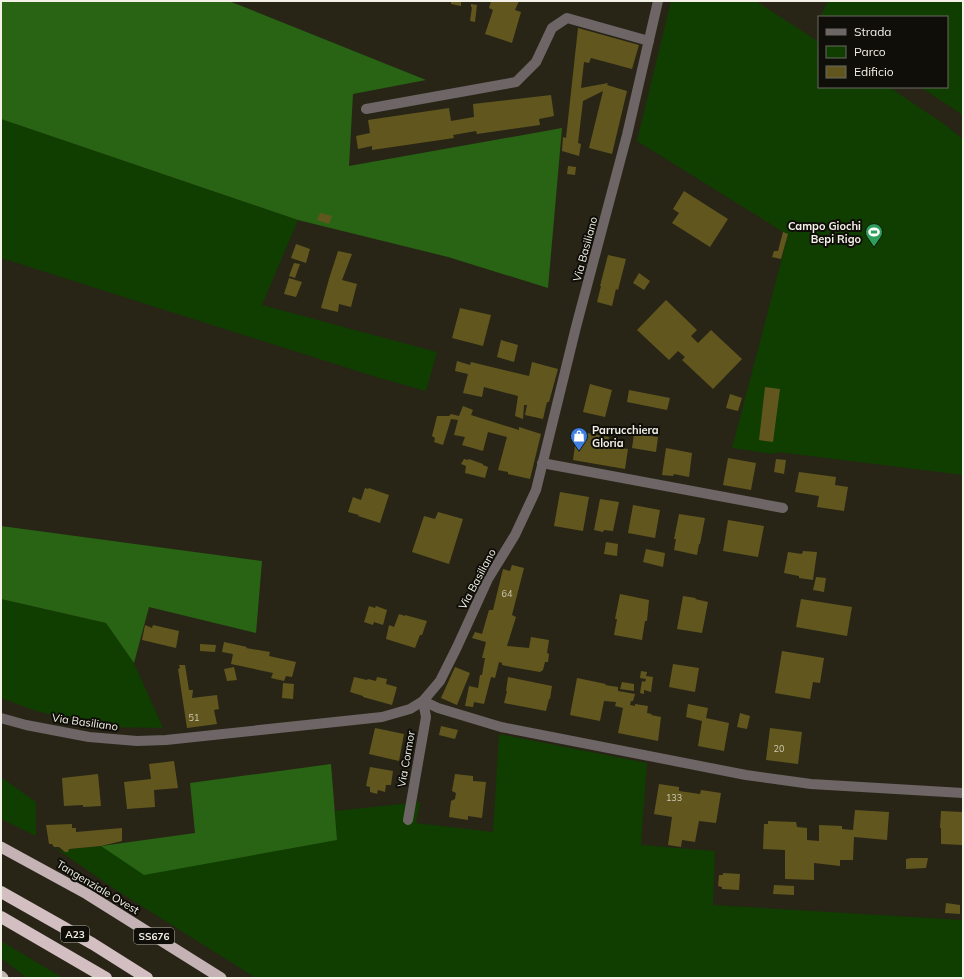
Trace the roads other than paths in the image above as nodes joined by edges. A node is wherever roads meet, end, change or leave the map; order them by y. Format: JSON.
{"nodes":[{"id":1,"x":658,"y":1,"type":"edge"},
{"id":2,"x":649,"y":41,"type":"junction"},
{"id":3,"x":366,"y":109,"type":"dead end"},
{"id":4,"x":542,"y":463,"type":"junction"},
{"id":5,"x":783,"y":508,"type":"dead end"},
{"id":6,"x":423,"y":702,"type":"junction"},
{"id":7,"x":1,"y":718,"type":"edge"},
{"id":8,"x":963,"y":794,"type":"edge"},
{"id":9,"x":408,"y":820,"type":"dead end"},
{"id":10,"x":1,"y":847,"type":"edge"},
{"id":11,"x":1,"y":892,"type":"edge"},
{"id":12,"x":1,"y":917,"type":"edge"},
{"id":13,"x":106,"y":978,"type":"edge"},
{"id":14,"x":147,"y":978,"type":"edge"},
{"id":15,"x":222,"y":978,"type":"edge"}],
"edges":[{"from":1,"to":2,"type":"street","name":"Via Basiliano"},
{"from":2,"to":3,"type":"street"},
{"from":2,"to":4,"type":"street","name":"Via Basiliano"},
{"from":4,"to":5,"type":"street"},
{"from":4,"to":6,"type":"street","name":"Via Basiliano"},
{"from":6,"to":7,"type":"street","name":"Via Basiliano"},
{"from":6,"to":8,"type":"street"},
{"from":6,"to":9,"type":"street","name":"Via Cormor"},
{"from":10,"to":15,"type":"highway","name":"Tangenziale Ovest","number":"SS676"},
{"from":11,"to":14,"type":"highway","number":"A23"},
{"from":12,"to":13,"type":"highway","number":"A23"}]}
